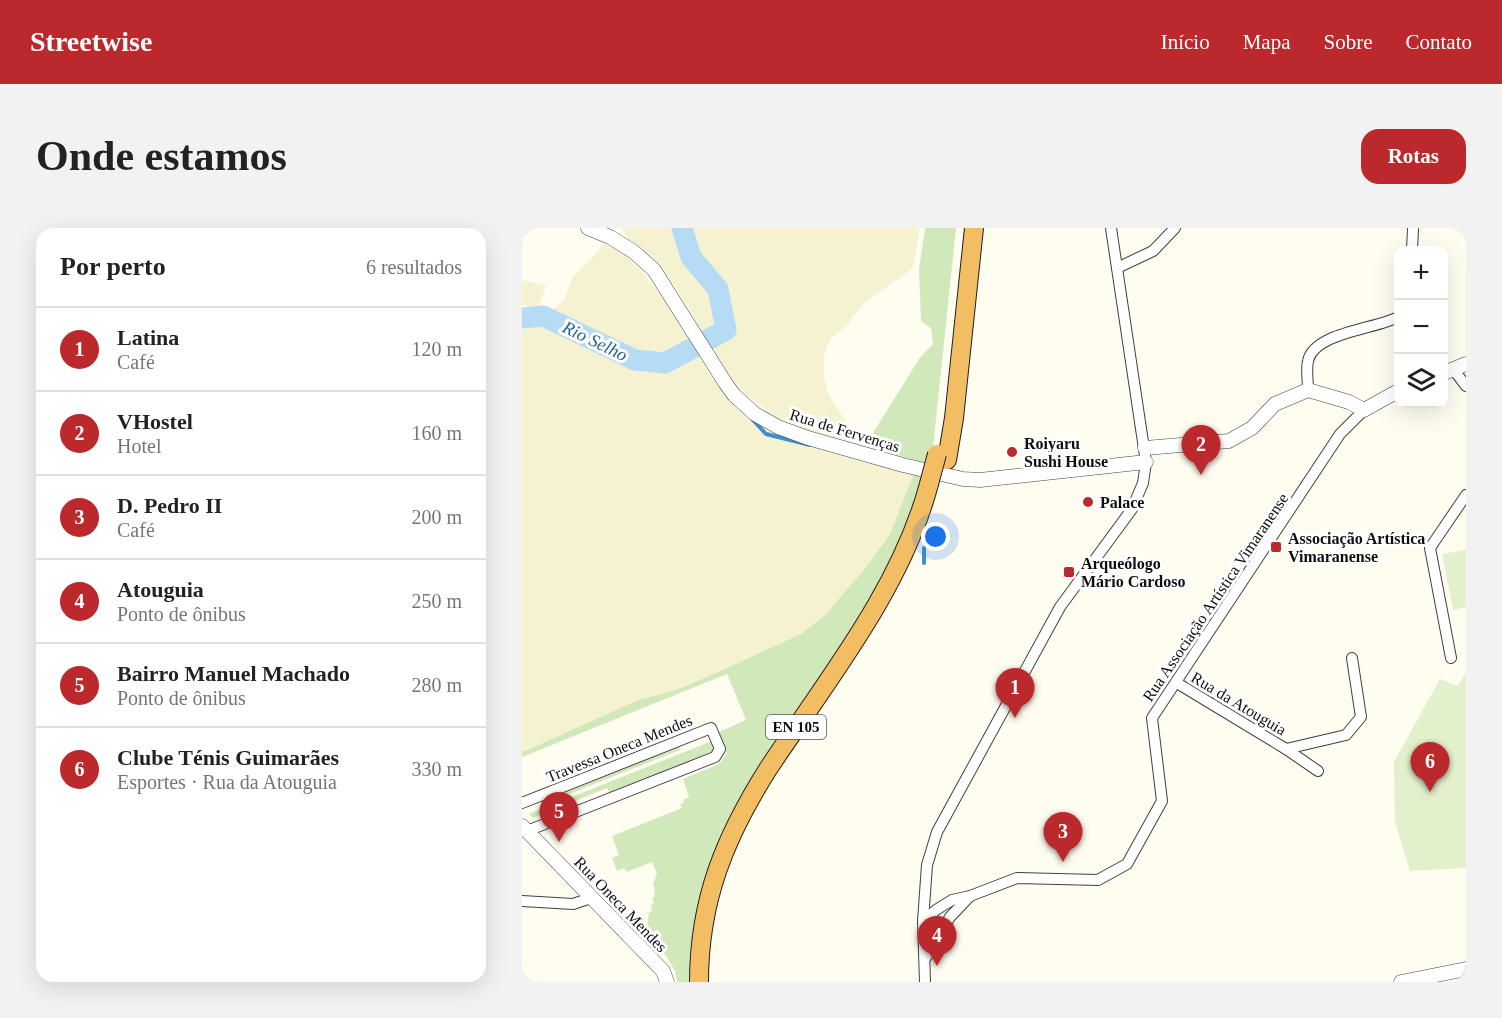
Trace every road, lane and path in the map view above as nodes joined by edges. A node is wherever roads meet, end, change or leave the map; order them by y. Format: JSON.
{"nodes":[{"id":1,"x":588,"y":228,"type":"edge"},
{"id":2,"x":962,"y":228,"type":"edge"},
{"id":3,"x":974,"y":228,"type":"edge"},
{"id":4,"x":1111,"y":228,"type":"edge"},
{"id":5,"x":1175,"y":228,"type":"edge"},
{"id":6,"x":1413,"y":228,"type":"edge"},
{"id":7,"x":1412,"y":246,"type":"edge"},
{"id":8,"x":1117,"y":268,"type":"junction"},
{"id":9,"x":1394,"y":318,"type":"edge"},
{"id":10,"x":1454,"y":368,"type":"edge"},
{"id":11,"x":1466,"y":386,"type":"edge"},
{"id":12,"x":1308,"y":390,"type":"junction"},
{"id":13,"x":1394,"y":393,"type":"edge"},
{"id":14,"x":1364,"y":410,"type":"junction"},
{"id":15,"x":1145,"y":455,"type":"junction"},
{"id":16,"x":942,"y":457,"type":"junction"},
{"id":17,"x":935,"y":486,"type":"junction"},
{"id":18,"x":1466,"y":495,"type":"edge"},
{"id":19,"x":1352,"y":658,"type":"dead end"},
{"id":20,"x":1451,"y":658,"type":"dead end"},
{"id":21,"x":1176,"y":683,"type":"junction"},
{"id":22,"x":1286,"y":748,"type":"junction"},
{"id":23,"x":1318,"y":771,"type":"dead end"},
{"id":24,"x":522,"y":803,"type":"edge"},
{"id":25,"x":525,"y":829,"type":"edge"},
{"id":26,"x":970,"y":896,"type":"junction"},
{"id":27,"x":591,"y":898,"type":"junction"},
{"id":28,"x":522,"y":901,"type":"edge"},
{"id":29,"x":950,"y":917,"type":"junction"},
{"id":30,"x":923,"y":921,"type":"junction"},
{"id":31,"x":924,"y":960,"type":"junction"},
{"id":32,"x":1466,"y":969,"type":"edge"},
{"id":33,"x":1466,"y":978,"type":"edge"},
{"id":34,"x":667,"y":982,"type":"edge"},
{"id":35,"x":699,"y":982,"type":"edge"},
{"id":36,"x":711,"y":982,"type":"edge"},
{"id":37,"x":925,"y":982,"type":"edge"},
{"id":38,"x":1401,"y":982,"type":"edge"},
{"id":39,"x":1448,"y":982,"type":"edge"}],
"edges":[{"from":1,"to":15,"type":"street","name":"Rua de Fervenças"},
{"from":2,"to":16,"type":"highway","number":"EN 105"},
{"from":3,"to":16,"type":"highway","number":"EN 105"},
{"from":4,"to":8,"type":"street"},
{"from":5,"to":8,"type":"street"},
{"from":6,"to":7,"type":"street"},
{"from":8,"to":15,"type":"street"},
{"from":9,"to":12,"type":"street"},
{"from":10,"to":11,"type":"street"},
{"from":12,"to":14,"type":"street"},
{"from":12,"to":15,"type":"street","name":"Rua de Fervenças"},
{"from":13,"to":14,"type":"street"},
{"from":14,"to":21,"type":"street","name":"Rua Associação Artística Vimaranense"},
{"from":15,"to":30,"type":"street"},
{"from":16,"to":17,"type":"highway","number":"EN 105"},
{"from":17,"to":35,"type":"highway","number":"EN 105"},
{"from":17,"to":36,"type":"highway","number":"EN 105"},
{"from":18,"to":20,"type":"street"},
{"from":19,"to":22,"type":"street","name":"Rua da Atouguia"},
{"from":21,"to":22,"type":"street","name":"Rua da Atouguia"},
{"from":21,"to":26,"type":"street","name":"Rua Associação Artística Vimaranense"},
{"from":22,"to":23,"type":"street","name":"Rua da Atouguia"},
{"from":24,"to":25,"type":"street","name":"Travessa Oneca Mendes"},
{"from":25,"to":27,"type":"street","name":"Rua Oneca Mendes"},
{"from":26,"to":29,"type":"street","name":"Rua Associação Artística Vimaranense"},
{"from":26,"to":30,"type":"street","name":"Rua Associação Artística Vimaranense"},
{"from":27,"to":28,"type":"street"},
{"from":27,"to":34,"type":"street","name":"Rua Oneca Mendes"},
{"from":29,"to":30,"type":"street"},
{"from":29,"to":31,"type":"street","name":"Rua Associação Artística Vimaranense"},
{"from":30,"to":31,"type":"street"},
{"from":31,"to":37,"type":"street"},
{"from":32,"to":38,"type":"street"},
{"from":33,"to":39,"type":"street"}]}
